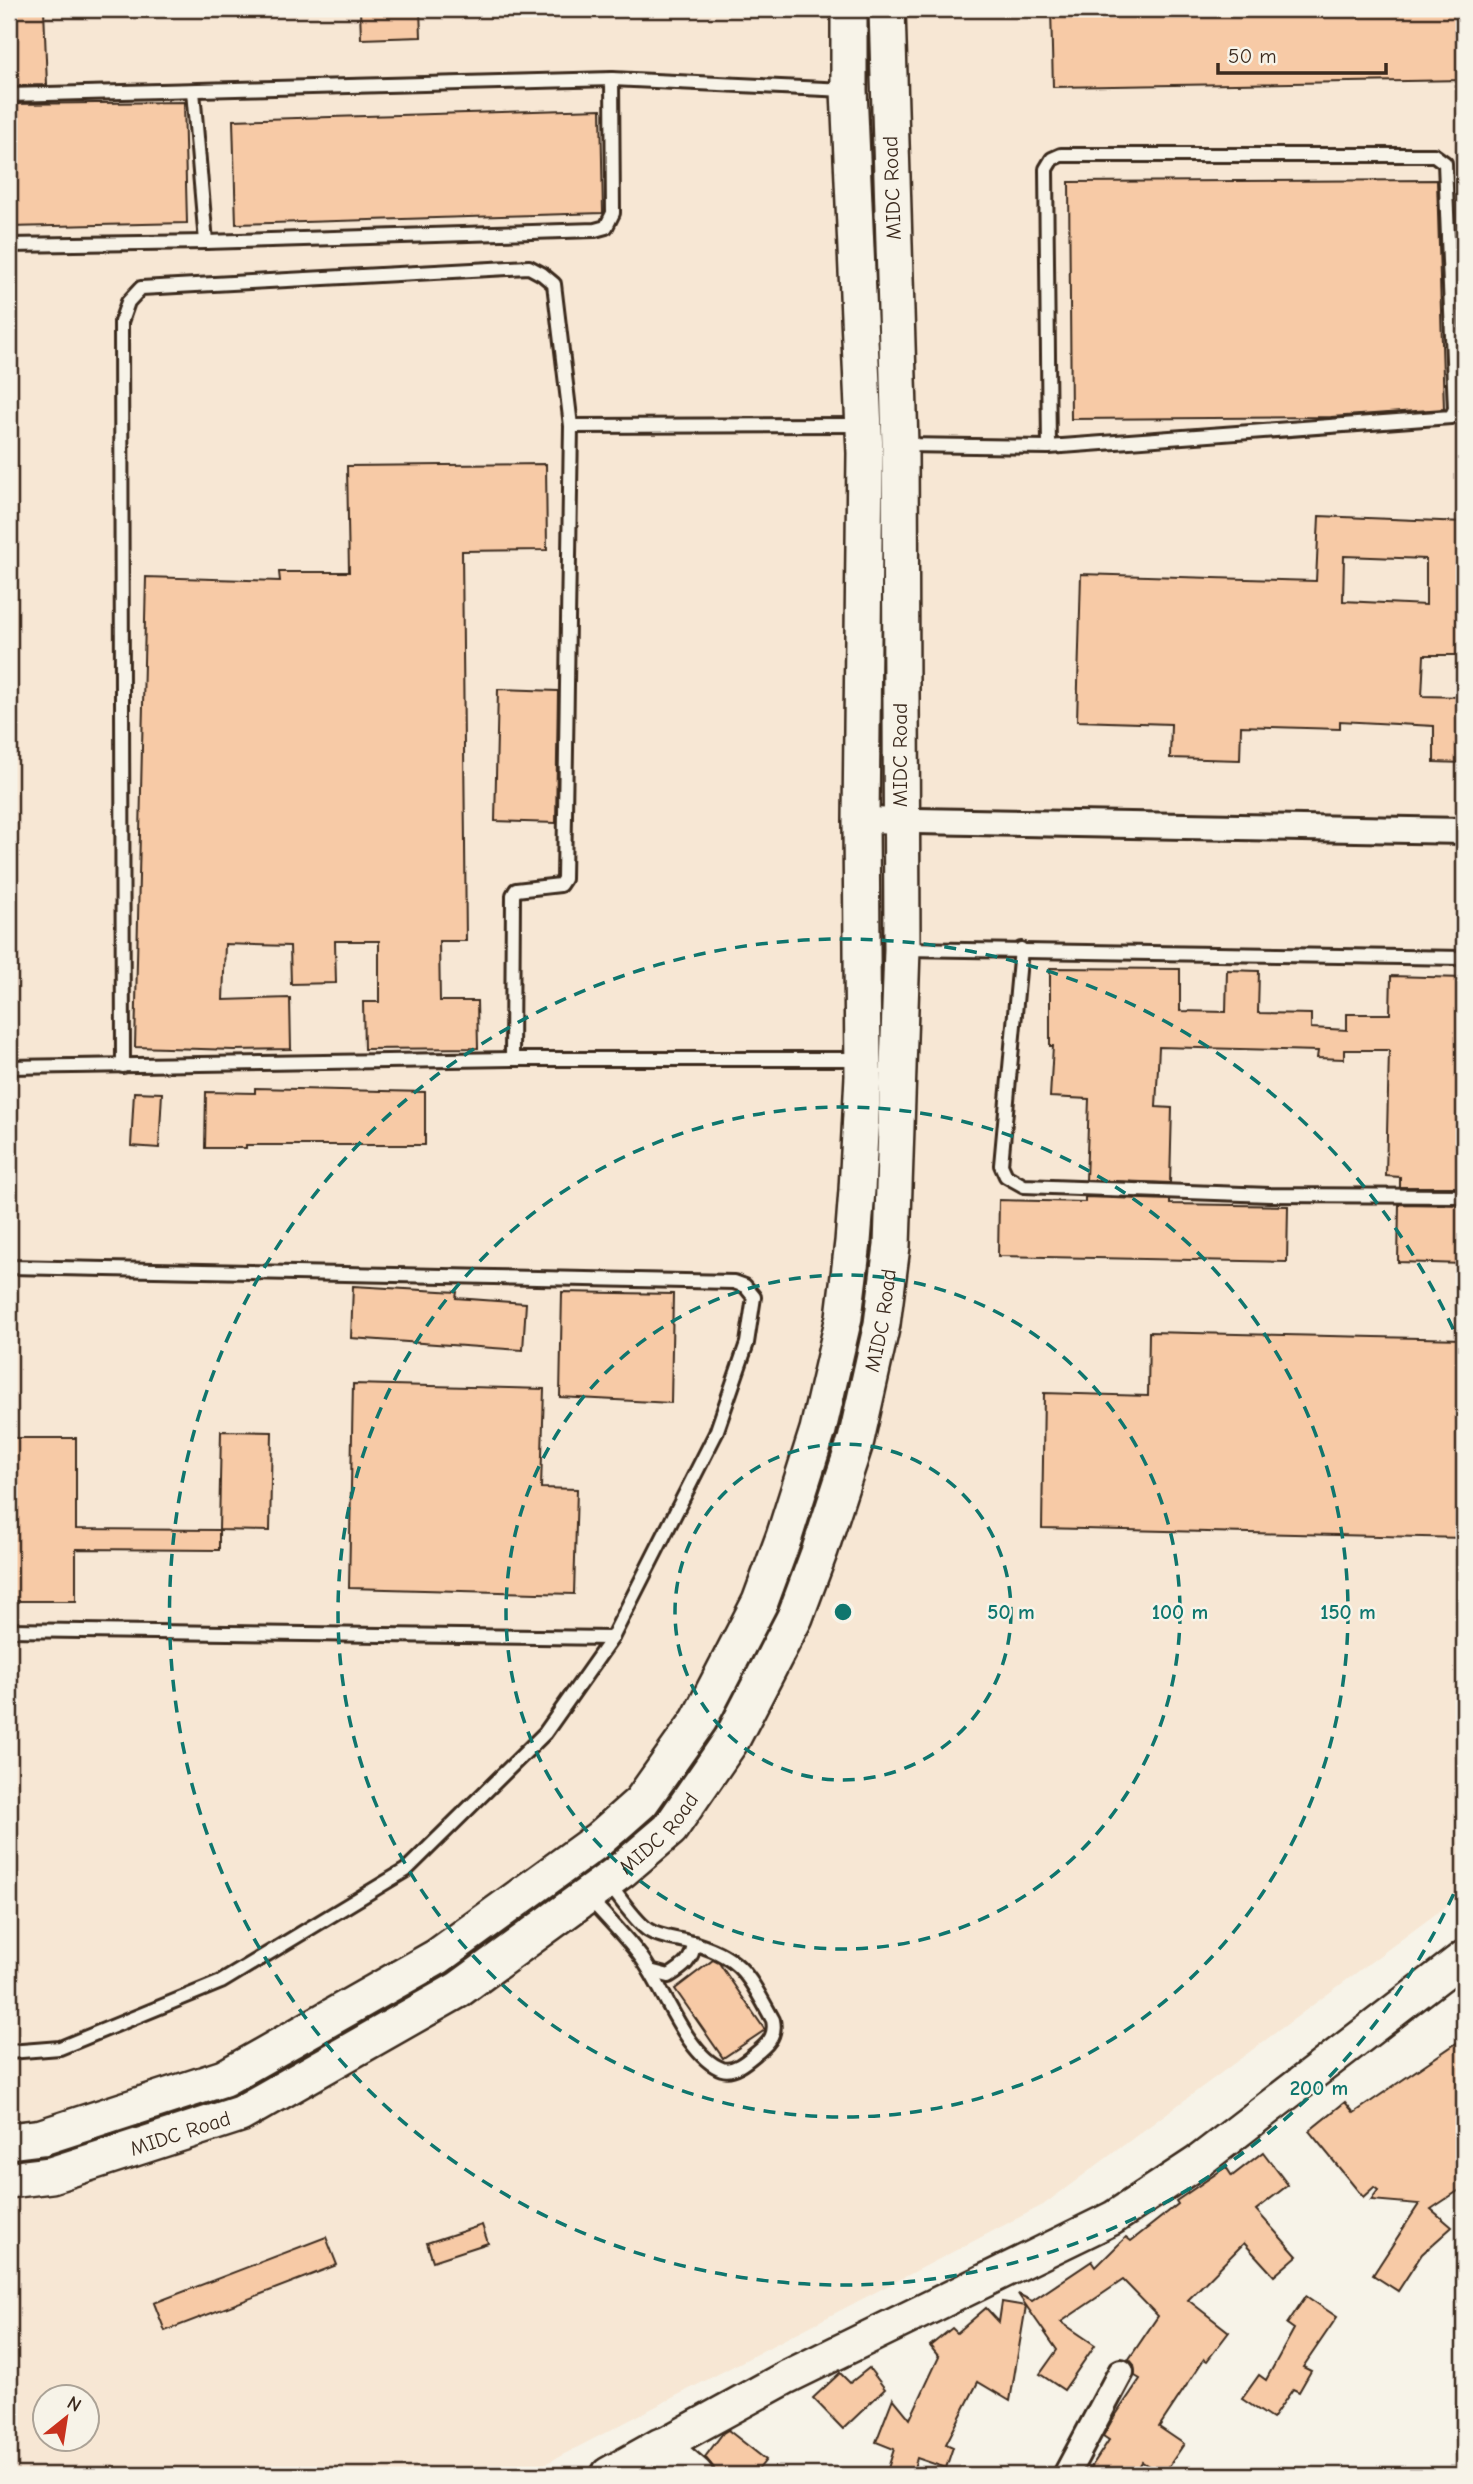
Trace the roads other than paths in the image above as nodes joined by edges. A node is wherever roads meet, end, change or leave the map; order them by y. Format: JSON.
{"nodes":[{"id":1,"x":849,"y":9,"type":"edge"},
{"id":2,"x":887,"y":9,"type":"edge"},
{"id":3,"x":612,"y":79,"type":"junction"},
{"id":4,"x":849,"y":90,"type":"junction"},
{"id":5,"x":192,"y":91,"type":"junction"},
{"id":6,"x":9,"y":95,"type":"edge"},
{"id":7,"x":206,"y":242,"type":"junction"},
{"id":8,"x":9,"y":245,"type":"edge"},
{"id":9,"x":864,"y":425,"type":"junction"},
{"id":10,"x":571,"y":426,"type":"junction"},
{"id":11,"x":900,"y":444,"type":"junction"},
{"id":12,"x":1049,"y":447,"type":"junction"},
{"id":13,"x":861,"y":820,"type":"junction"},
{"id":14,"x":900,"y":821,"type":"junction"},
{"id":15,"x":1464,"y":831,"type":"edge"},
{"id":16,"x":902,"y":949,"type":"junction"},
{"id":17,"x":1021,"y":949,"type":"junction"},
{"id":18,"x":1464,"y":958,"type":"edge"},
{"id":19,"x":512,"y":1059,"type":"junction"},
{"id":20,"x":863,"y":1059,"type":"junction"},
{"id":21,"x":123,"y":1066,"type":"junction"},
{"id":22,"x":9,"y":1068,"type":"edge"},
{"id":23,"x":1464,"y":1196,"type":"edge"},
{"id":24,"x":9,"y":1267,"type":"edge"},
{"id":25,"x":9,"y":1630,"type":"edge"},
{"id":26,"x":612,"y":1638,"type":"junction"},
{"id":27,"x":597,"y":1889,"type":"junction"},
{"id":28,"x":694,"y":1943,"type":"junction"},
{"id":29,"x":1464,"y":1957,"type":"edge"},
{"id":30,"x":650,"y":1971,"type":"junction"},
{"id":31,"x":9,"y":2053,"type":"edge"},
{"id":32,"x":9,"y":2141,"type":"edge"},
{"id":33,"x":9,"y":2180,"type":"edge"},
{"id":34,"x":1121,"y":2372,"type":"dead end"},
{"id":35,"x":661,"y":2446,"type":"junction"},
{"id":36,"x":609,"y":2475,"type":"edge"},
{"id":37,"x":695,"y":2475,"type":"edge"},
{"id":38,"x":1066,"y":2475,"type":"edge"}],
"edges":[{"from":1,"to":4,"type":"main road","name":"MIDC Road"},
{"from":2,"to":11,"type":"main road","name":"MIDC Road"},
{"from":3,"to":4,"type":"lane"},
{"from":3,"to":5,"type":"lane"},
{"from":3,"to":7,"type":"lane"},
{"from":4,"to":9,"type":"main road","name":"MIDC Road"},
{"from":5,"to":6,"type":"lane"},
{"from":5,"to":7,"type":"lane"},
{"from":7,"to":8,"type":"lane"},
{"from":9,"to":10,"type":"lane"},
{"from":9,"to":13,"type":"main road","name":"MIDC Road"},
{"from":10,"to":19,"type":"lane"},
{"from":10,"to":21,"type":"lane"},
{"from":11,"to":12,"type":"lane"},
{"from":11,"to":14,"type":"main road","name":"MIDC Road"},
{"from":12,"to":12,"type":"lane"},
{"from":13,"to":14,"type":"street"},
{"from":13,"to":20,"type":"main road","name":"MIDC Road"},
{"from":14,"to":15,"type":"street"},
{"from":14,"to":16,"type":"main road","name":"MIDC Road"},
{"from":16,"to":17,"type":"lane"},
{"from":16,"to":27,"type":"main road","name":"MIDC Road"},
{"from":17,"to":18,"type":"lane"},
{"from":17,"to":23,"type":"lane"},
{"from":19,"to":20,"type":"lane"},
{"from":19,"to":21,"type":"lane"},
{"from":20,"to":32,"type":"main road","name":"MIDC Road"},
{"from":21,"to":22,"type":"lane"},
{"from":24,"to":26,"type":"lane"},
{"from":25,"to":26,"type":"lane"},
{"from":26,"to":31,"type":"lane"},
{"from":27,"to":28,"type":"lane"},
{"from":27,"to":30,"type":"lane"},
{"from":27,"to":33,"type":"main road","name":"MIDC Road"},
{"from":28,"to":30,"type":"lane"},
{"from":28,"to":30,"type":"lane"},
{"from":29,"to":35,"type":"street"},
{"from":34,"to":38,"type":"street"},
{"from":35,"to":36,"type":"main road"},
{"from":35,"to":37,"type":"main road"}]}
